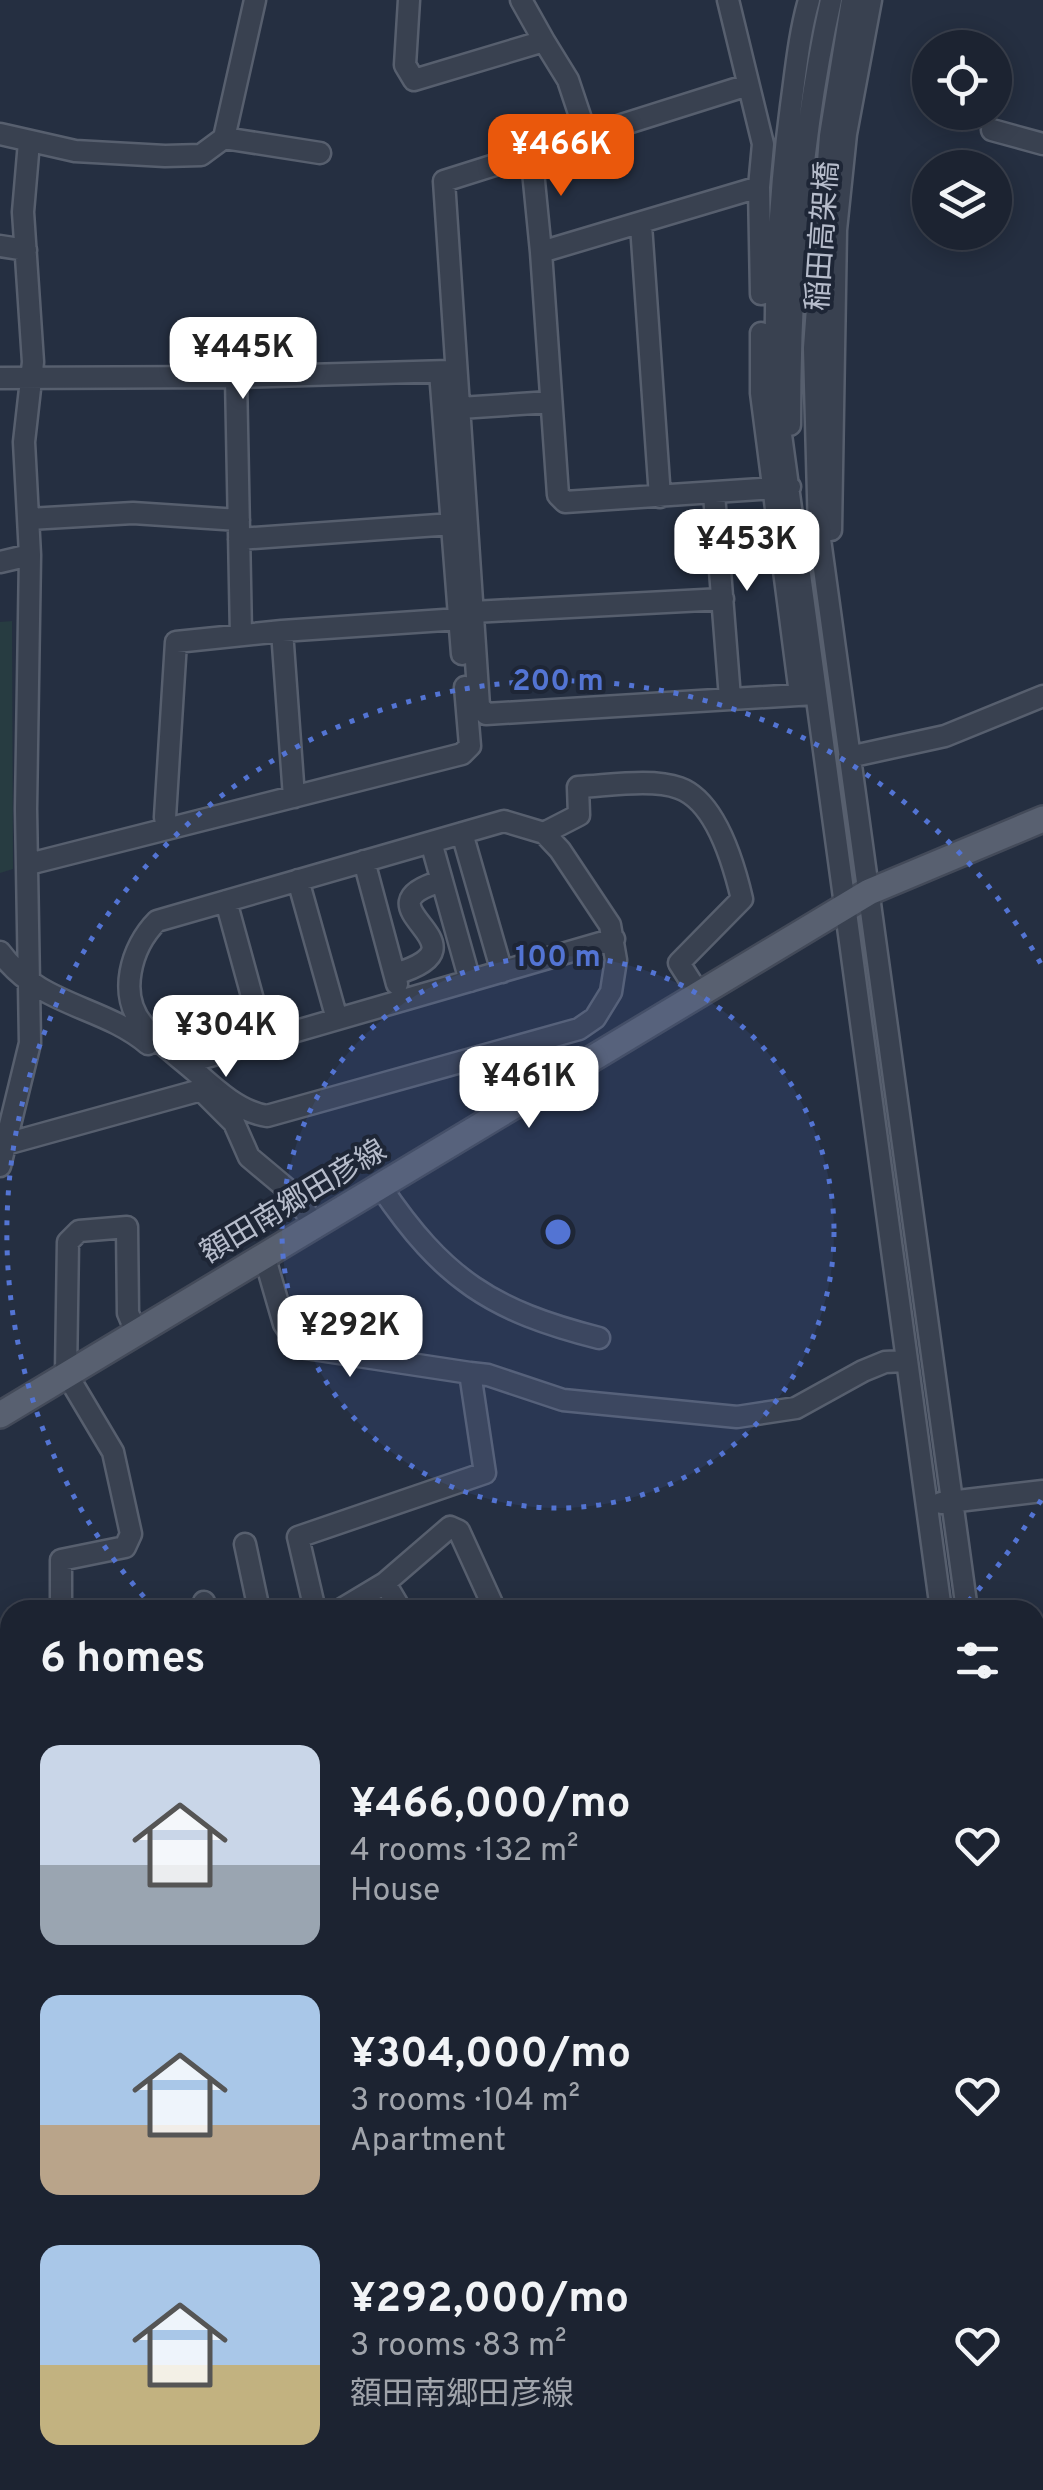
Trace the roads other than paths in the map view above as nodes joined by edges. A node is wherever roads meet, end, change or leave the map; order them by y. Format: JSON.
{"nodes":[{"id":1,"x":255,"y":0,"type":"edge"},
{"id":2,"x":409,"y":0,"type":"edge"},
{"id":3,"x":522,"y":0,"type":"edge"},
{"id":4,"x":728,"y":0,"type":"edge"},
{"id":5,"x":808,"y":0,"type":"edge"},
{"id":6,"x":831,"y":0,"type":"edge"},
{"id":7,"x":852,"y":0,"type":"edge"},
{"id":8,"x":870,"y":0,"type":"edge"},
{"id":9,"x":544,"y":41,"type":"junction"},
{"id":10,"x":748,"y":85,"type":"junction"},
{"id":11,"x":992,"y":130,"type":"dead end"},
{"id":12,"x":0,"y":134,"type":"edge"},
{"id":13,"x":586,"y":134,"type":"junction"},
{"id":14,"x":224,"y":138,"type":"junction"},
{"id":15,"x":29,"y":142,"type":"junction"},
{"id":16,"x":1043,"y":144,"type":"edge"},
{"id":17,"x":531,"y":151,"type":"junction"},
{"id":18,"x":320,"y":153,"type":"dead end"},
{"id":19,"x":759,"y":187,"type":"junction"},
{"id":20,"x":640,"y":224,"type":"junction"},
{"id":21,"x":0,"y":246,"type":"edge"},
{"id":22,"x":26,"y":250,"type":"junction"},
{"id":23,"x":541,"y":252,"type":"junction"},
{"id":24,"x":448,"y":371,"type":"junction"},
{"id":25,"x":236,"y":377,"type":"junction"},
{"id":26,"x":0,"y":378,"type":"edge"},
{"id":27,"x":30,"y":379,"type":"junction"},
{"id":28,"x":550,"y":402,"type":"junction"},
{"id":29,"x":460,"y":408,"type":"junction"},
{"id":30,"x":782,"y":488,"type":"junction"},
{"id":31,"x":714,"y":494,"type":"junction"},
{"id":32,"x":660,"y":497,"type":"junction"},
{"id":33,"x":28,"y":519,"type":"junction"},
{"id":34,"x":452,"y":524,"type":"junction"},
{"id":35,"x":239,"y":529,"type":"junction"},
{"id":36,"x":30,"y":556,"type":"junction"},
{"id":37,"x":0,"y":562,"type":"edge"},
{"id":38,"x":828,"y":596,"type":"junction"},
{"id":39,"x":723,"y":599,"type":"junction"},
{"id":40,"x":466,"y":616,"type":"junction"},
{"id":41,"x":282,"y":631,"type":"junction"},
{"id":42,"x":241,"y":636,"type":"junction"},
{"id":43,"x":807,"y":694,"type":"junction"},
{"id":44,"x":1043,"y":696,"type":"edge"},
{"id":45,"x":730,"y":698,"type":"junction"},
{"id":46,"x":849,"y":756,"type":"junction"},
{"id":47,"x":294,"y":797,"type":"junction"},
{"id":48,"x":1043,"y":819,"type":"edge"},
{"id":49,"x":167,"y":829,"type":"junction"},
{"id":50,"x":462,"y":833,"type":"junction"},
{"id":51,"x":544,"y":834,"type":"junction"},
{"id":52,"x":431,"y":842,"type":"junction"},
{"id":53,"x":364,"y":862,"type":"junction"},
{"id":54,"x":29,"y":864,"type":"junction"},
{"id":55,"x":298,"y":880,"type":"junction"},
{"id":56,"x":442,"y":881,"type":"junction"},
{"id":57,"x":869,"y":892,"type":"junction"},
{"id":58,"x":226,"y":901,"type":"junction"},
{"id":59,"x":844,"y":909,"type":"junction"},
{"id":60,"x":614,"y":939,"type":"junction"},
{"id":61,"x":0,"y":952,"type":"edge"},
{"id":62,"x":502,"y":972,"type":"junction"},
{"id":63,"x":394,"y":974,"type":"junction"},
{"id":64,"x":470,"y":981,"type":"junction"},
{"id":65,"x":32,"y":983,"type":"junction"},
{"id":66,"x":700,"y":996,"type":"junction"},
{"id":67,"x":402,"y":1000,"type":"junction"},
{"id":68,"x":337,"y":1019,"type":"junction"},
{"id":69,"x":264,"y":1040,"type":"junction"},
{"id":70,"x":186,"y":1063,"type":"junction"},
{"id":71,"x":201,"y":1090,"type":"junction"},
{"id":72,"x":6,"y":1144,"type":"junction"},
{"id":73,"x":0,"y":1166,"type":"edge"},
{"id":74,"x":381,"y":1186,"type":"junction"},
{"id":75,"x":316,"y":1225,"type":"junction"},
{"id":76,"x":264,"y":1255,"type":"junction"},
{"id":77,"x":136,"y":1332,"type":"junction"},
{"id":78,"x":599,"y":1338,"type":"dead end"},
{"id":79,"x":905,"y":1360,"type":"junction"},
{"id":80,"x":66,"y":1373,"type":"junction"},
{"id":81,"x":470,"y":1373,"type":"junction"},
{"id":82,"x":0,"y":1415,"type":"edge"},
{"id":83,"x":1043,"y":1491,"type":"edge"},
{"id":84,"x":951,"y":1502,"type":"junction"},
{"id":85,"x":924,"y":1504,"type":"junction"},
{"id":86,"x":245,"y":1544,"type":"dead end"},
{"id":87,"x":385,"y":1583,"type":"junction"},
{"id":88,"x":61,"y":1600,"type":"edge"},
{"id":89,"x":257,"y":1600,"type":"edge"},
{"id":90,"x":314,"y":1600,"type":"edge"},
{"id":91,"x":357,"y":1600,"type":"edge"},
{"id":92,"x":394,"y":1600,"type":"edge"},
{"id":93,"x":491,"y":1600,"type":"edge"},
{"id":94,"x":939,"y":1600,"type":"edge"},
{"id":95,"x":966,"y":1600,"type":"edge"}],
"edges":[{"from":1,"to":14,"type":"street"},
{"from":2,"to":9,"type":"street"},
{"from":3,"to":9,"type":"street"},
{"from":4,"to":10,"type":"street"},
{"from":5,"to":30,"type":"street"},
{"from":6,"to":30,"type":"street","name":"稲田高架橋"},
{"from":7,"to":38,"type":"street","name":"稲田高架橋"},
{"from":8,"to":38,"type":"street"},
{"from":9,"to":13,"type":"street"},
{"from":10,"to":13,"type":"street"},
{"from":10,"to":19,"type":"street"},
{"from":11,"to":16,"type":"street"},
{"from":12,"to":15,"type":"street"},
{"from":13,"to":17,"type":"street"},
{"from":14,"to":15,"type":"street"},
{"from":14,"to":18,"type":"street"},
{"from":15,"to":22,"type":"street"},
{"from":17,"to":23,"type":"street"},
{"from":17,"to":24,"type":"street"},
{"from":19,"to":20,"type":"street"},
{"from":19,"to":30,"type":"street"},
{"from":20,"to":23,"type":"street"},
{"from":20,"to":32,"type":"street"},
{"from":21,"to":22,"type":"street"},
{"from":22,"to":27,"type":"street"},
{"from":23,"to":28,"type":"street"},
{"from":24,"to":25,"type":"street"},
{"from":24,"to":29,"type":"street"},
{"from":24,"to":34,"type":"street"},
{"from":25,"to":27,"type":"street"},
{"from":25,"to":35,"type":"street"},
{"from":26,"to":27,"type":"street"},
{"from":27,"to":33,"type":"street"},
{"from":28,"to":29,"type":"street"},
{"from":28,"to":32,"type":"street"},
{"from":29,"to":40,"type":"street"},
{"from":30,"to":31,"type":"street"},
{"from":30,"to":43,"type":"street"},
{"from":31,"to":32,"type":"street"},
{"from":31,"to":39,"type":"street"},
{"from":33,"to":35,"type":"street"},
{"from":33,"to":36,"type":"street"},
{"from":34,"to":35,"type":"street"},
{"from":34,"to":40,"type":"street"},
{"from":35,"to":42,"type":"street"},
{"from":36,"to":37,"type":"street"},
{"from":36,"to":54,"type":"street"},
{"from":38,"to":46,"type":"street"},
{"from":39,"to":40,"type":"street"},
{"from":39,"to":45,"type":"street"},
{"from":40,"to":41,"type":"street"},
{"from":40,"to":45,"type":"street"},
{"from":40,"to":47,"type":"street"},
{"from":41,"to":42,"type":"street"},
{"from":41,"to":47,"type":"street"},
{"from":42,"to":49,"type":"street"},
{"from":43,"to":45,"type":"street"},
{"from":43,"to":59,"type":"street"},
{"from":44,"to":46,"type":"street"},
{"from":46,"to":57,"type":"street"},
{"from":47,"to":49,"type":"street"},
{"from":48,"to":57,"type":"main road","name":"額田南郷田彦線"},
{"from":49,"to":54,"type":"street"},
{"from":50,"to":51,"type":"street"},
{"from":50,"to":52,"type":"street"},
{"from":50,"to":62,"type":"street"},
{"from":51,"to":60,"type":"street"},
{"from":51,"to":66,"type":"street"},
{"from":52,"to":53,"type":"street"},
{"from":52,"to":56,"type":"street"},
{"from":53,"to":55,"type":"street"},
{"from":53,"to":63,"type":"street"},
{"from":54,"to":65,"type":"street"},
{"from":55,"to":58,"type":"street"},
{"from":55,"to":68,"type":"street"},
{"from":56,"to":63,"type":"street"},
{"from":56,"to":64,"type":"street"},
{"from":57,"to":59,"type":"main road","name":"額田南郷田彦線"},
{"from":57,"to":84,"type":"street"},
{"from":58,"to":69,"type":"street"},
{"from":58,"to":70,"type":"street"},
{"from":59,"to":66,"type":"main road","name":"額田南郷田彦線"},
{"from":59,"to":79,"type":"street"},
{"from":60,"to":62,"type":"street"},
{"from":60,"to":70,"type":"street"},
{"from":61,"to":65,"type":"street"},
{"from":62,"to":64,"type":"street"},
{"from":63,"to":67,"type":"street"},
{"from":64,"to":67,"type":"street"},
{"from":65,"to":71,"type":"street"},
{"from":65,"to":72,"type":"street"},
{"from":66,"to":74,"type":"main road","name":"額田南郷田彦線"},
{"from":67,"to":68,"type":"street"},
{"from":68,"to":69,"type":"street"},
{"from":69,"to":70,"type":"street"},
{"from":71,"to":72,"type":"street"},
{"from":71,"to":75,"type":"street"},
{"from":72,"to":73,"type":"street"},
{"from":74,"to":75,"type":"main road","name":"額田南郷田彦線"},
{"from":74,"to":78,"type":"street"},
{"from":75,"to":76,"type":"main road","name":"額田南郷田彦線"},
{"from":76,"to":77,"type":"main road","name":"額田南郷田彦線"},
{"from":76,"to":81,"type":"street"},
{"from":77,"to":80,"type":"main road","name":"額田南郷田彦線"},
{"from":77,"to":80,"type":"street"},
{"from":79,"to":81,"type":"street"},
{"from":79,"to":85,"type":"street"},
{"from":80,"to":82,"type":"main road","name":"額田南郷田彦線"},
{"from":80,"to":88,"type":"street"},
{"from":81,"to":90,"type":"street"},
{"from":83,"to":84,"type":"street"},
{"from":84,"to":85,"type":"street"},
{"from":84,"to":95,"type":"street"},
{"from":85,"to":94,"type":"street"},
{"from":86,"to":89,"type":"street"},
{"from":87,"to":91,"type":"street"},
{"from":87,"to":92,"type":"street"},
{"from":87,"to":93,"type":"street"}]}
